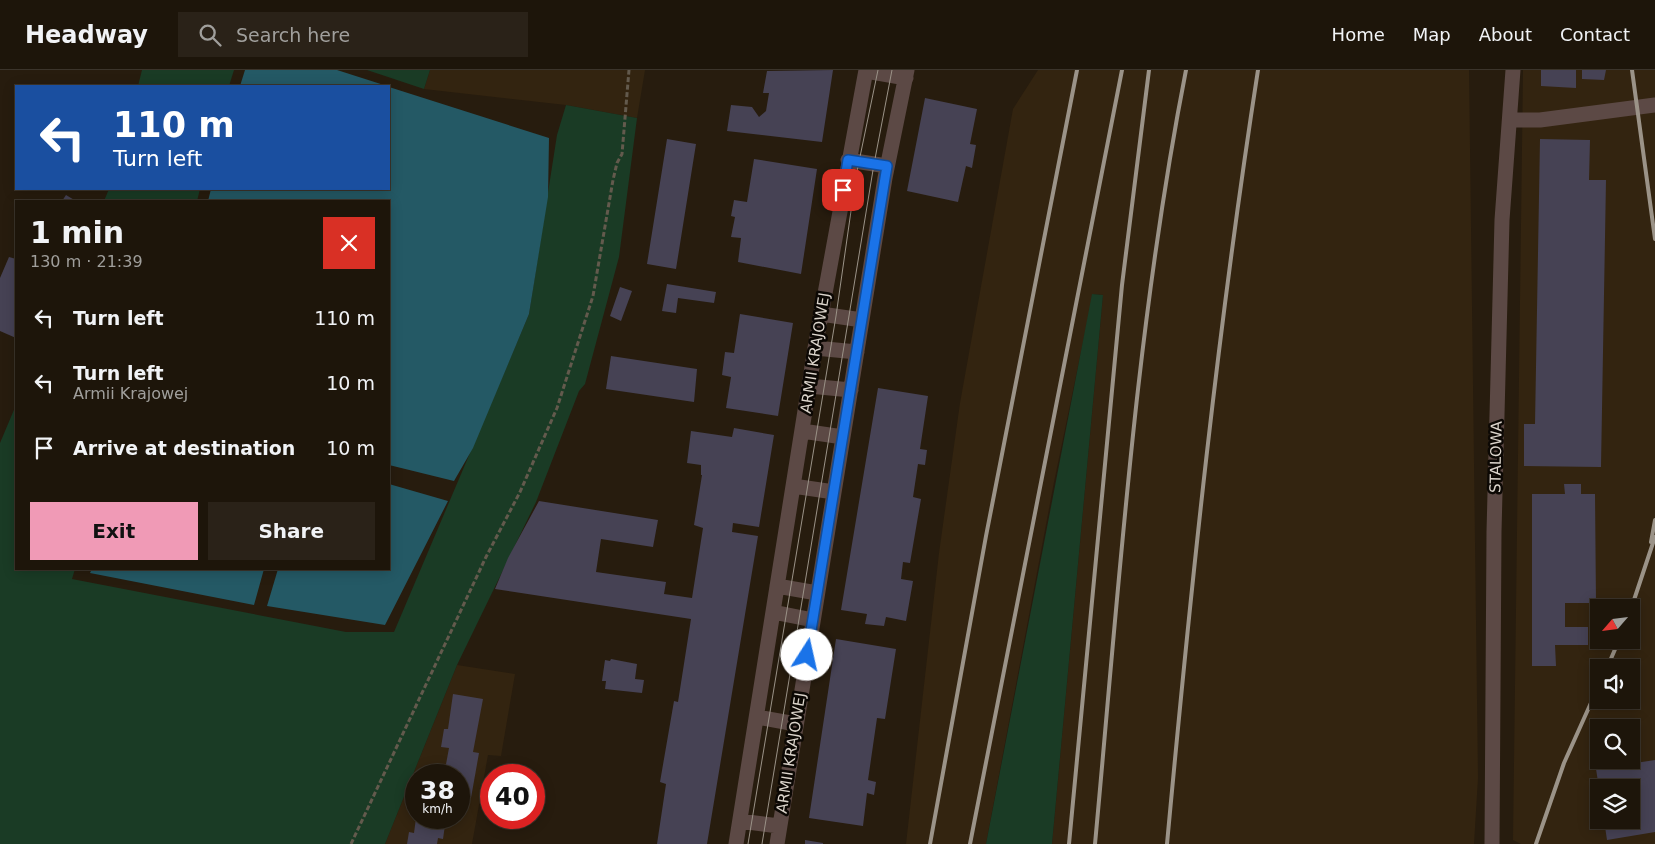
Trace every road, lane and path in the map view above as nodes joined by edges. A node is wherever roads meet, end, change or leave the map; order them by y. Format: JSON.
{"nodes":[{"id":1,"x":628,"y":70,"type":"edge"},
{"id":2,"x":866,"y":70,"type":"edge"},
{"id":3,"x":1513,"y":70,"type":"edge"},
{"id":4,"x":906,"y":74,"type":"edge"},
{"id":5,"x":1655,"y":105,"type":"edge"},
{"id":6,"x":1510,"y":120,"type":"junction"},
{"id":7,"x":848,"y":160,"type":"junction"},
{"id":8,"x":887,"y":166,"type":"junction"},
{"id":9,"x":821,"y":314,"type":"junction"},
{"id":10,"x":862,"y":320,"type":"junction"},
{"id":11,"x":815,"y":348,"type":"junction"},
{"id":12,"x":857,"y":352,"type":"junction"},
{"id":13,"x":809,"y":386,"type":"junction"},
{"id":14,"x":851,"y":390,"type":"junction"},
{"id":15,"x":802,"y":431,"type":"junction"},
{"id":16,"x":843,"y":437,"type":"junction"},
{"id":17,"x":793,"y":486,"type":"junction"},
{"id":18,"x":834,"y":492,"type":"junction"},
{"id":19,"x":777,"y":586,"type":"junction"},
{"id":20,"x":818,"y":593,"type":"junction"},
{"id":21,"x":773,"y":612,"type":"junction"},
{"id":22,"x":813,"y":620,"type":"junction"},
{"id":23,"x":757,"y":717,"type":"junction"},
{"id":24,"x":796,"y":724,"type":"junction"},
{"id":25,"x":740,"y":821,"type":"junction"},
{"id":26,"x":779,"y":826,"type":"junction"},
{"id":27,"x":351,"y":844,"type":"edge"},
{"id":28,"x":736,"y":844,"type":"edge"},
{"id":29,"x":776,"y":844,"type":"edge"},
{"id":30,"x":1492,"y":844,"type":"edge"}],
"edges":[{"from":1,"to":27,"type":"path"},
{"from":2,"to":4,"type":"street"},
{"from":2,"to":7,"type":"street","name":"ARMII KRAJOWEJ"},
{"from":3,"to":6,"type":"street","name":"STALOWA"},
{"from":4,"to":8,"type":"street","name":"ARMII KRAJOWEJ"},
{"from":5,"to":6,"type":"street"},
{"from":6,"to":30,"type":"street","name":"STALOWA"},
{"from":7,"to":8,"type":"street"},
{"from":7,"to":9,"type":"street","name":"ARMII KRAJOWEJ"},
{"from":8,"to":10,"type":"street","name":"ARMII KRAJOWEJ"},
{"from":9,"to":10,"type":"street"},
{"from":9,"to":11,"type":"street","name":"ARMII KRAJOWEJ"},
{"from":10,"to":12,"type":"street","name":"ARMII KRAJOWEJ"},
{"from":11,"to":12,"type":"street"},
{"from":11,"to":13,"type":"street","name":"ARMII KRAJOWEJ"},
{"from":12,"to":14,"type":"street","name":"ARMII KRAJOWEJ"},
{"from":13,"to":14,"type":"street"},
{"from":13,"to":15,"type":"street","name":"ARMII KRAJOWEJ"},
{"from":14,"to":16,"type":"street","name":"ARMII KRAJOWEJ"},
{"from":15,"to":16,"type":"street"},
{"from":15,"to":17,"type":"street","name":"ARMII KRAJOWEJ"},
{"from":16,"to":18,"type":"street","name":"ARMII KRAJOWEJ"},
{"from":17,"to":18,"type":"street"},
{"from":17,"to":19,"type":"street","name":"ARMII KRAJOWEJ"},
{"from":18,"to":20,"type":"street","name":"ARMII KRAJOWEJ"},
{"from":19,"to":20,"type":"street"},
{"from":19,"to":21,"type":"street","name":"ARMII KRAJOWEJ"},
{"from":20,"to":22,"type":"street","name":"ARMII KRAJOWEJ"},
{"from":21,"to":22,"type":"street"},
{"from":21,"to":23,"type":"street","name":"ARMII KRAJOWEJ"},
{"from":22,"to":24,"type":"street","name":"ARMII KRAJOWEJ"},
{"from":23,"to":24,"type":"street"},
{"from":23,"to":25,"type":"street","name":"ARMII KRAJOWEJ"},
{"from":24,"to":26,"type":"street","name":"ARMII KRAJOWEJ"},
{"from":25,"to":26,"type":"street"},
{"from":25,"to":28,"type":"street","name":"ARMII KRAJOWEJ"},
{"from":26,"to":29,"type":"street","name":"ARMII KRAJOWEJ"}]}
